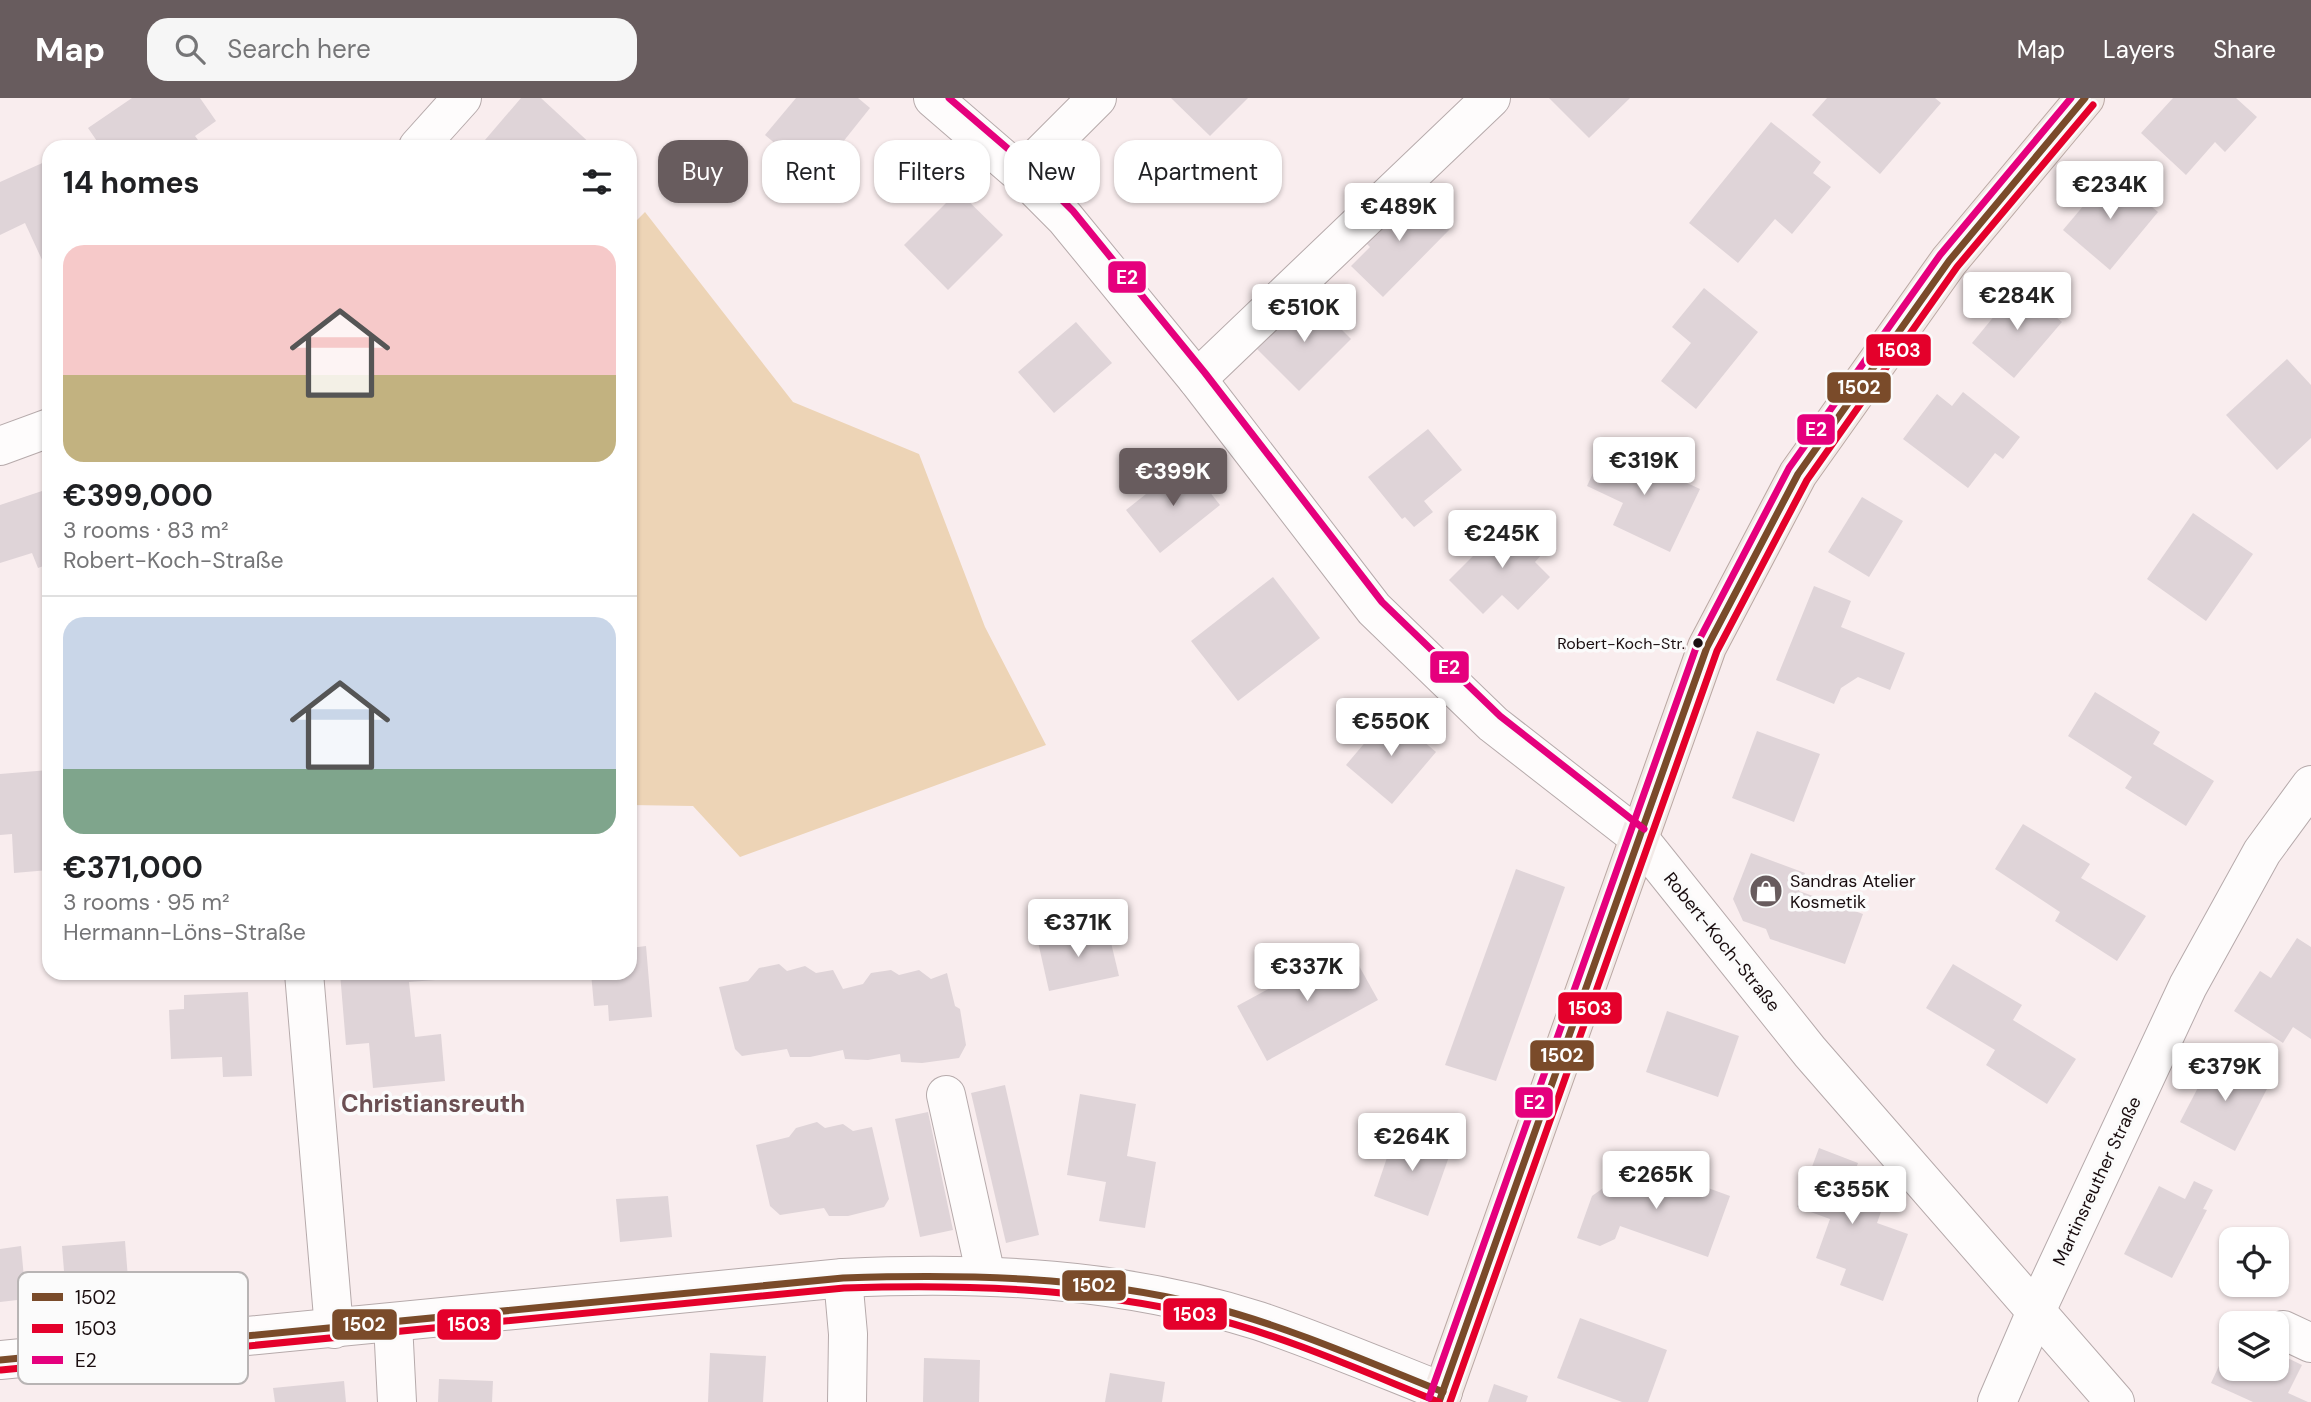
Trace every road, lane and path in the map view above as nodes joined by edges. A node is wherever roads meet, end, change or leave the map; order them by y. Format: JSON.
{"nodes":[{"id":1,"x":462,"y":98,"type":"edge"},
{"id":2,"x":933,"y":98,"type":"edge"},
{"id":3,"x":1097,"y":98,"type":"edge"},
{"id":4,"x":1490,"y":98,"type":"edge"},
{"id":5,"x":2085,"y":98,"type":"edge"},
{"id":6,"x":424,"y":140,"type":"edge"},
{"id":7,"x":1055,"y":140,"type":"edge"},
{"id":8,"x":1004,"y":159,"type":"edge"},
{"id":9,"x":1050,"y":203,"type":"edge"},
{"id":10,"x":1197,"y":379,"type":"junction"},
{"id":11,"x":42,"y":431,"type":"edge"},
{"id":12,"x":0,"y":446,"type":"edge"},
{"id":13,"x":2311,"y":785,"type":"edge"},
{"id":14,"x":1638,"y":837,"type":"junction"},
{"id":15,"x":305,"y":980,"type":"edge"},
{"id":16,"x":946,"y":1096,"type":"dead end"},
{"id":17,"x":986,"y":1276,"type":"junction"},
{"id":18,"x":843,"y":1278,"type":"junction"},
{"id":19,"x":2037,"y":1309,"type":"junction"},
{"id":20,"x":393,"y":1323,"type":"junction"},
{"id":21,"x":334,"y":1329,"type":"junction"},
{"id":22,"x":248,"y":1337,"type":"edge"},
{"id":23,"x":18,"y":1358,"type":"edge"},
{"id":24,"x":0,"y":1360,"type":"edge"},
{"id":25,"x":1441,"y":1397,"type":"edge"},
{"id":26,"x":397,"y":1402,"type":"edge"},
{"id":27,"x":846,"y":1402,"type":"edge"},
{"id":28,"x":1997,"y":1402,"type":"edge"},
{"id":29,"x":2115,"y":1402,"type":"edge"}],
"edges":[{"from":1,"to":6,"type":"street"},
{"from":2,"to":8,"type":"street","name":"Robert-Koch-Straße"},
{"from":3,"to":7,"type":"street"},
{"from":4,"to":10,"type":"street"},
{"from":5,"to":14,"type":"main road"},
{"from":9,"to":10,"type":"street","name":"Robert-Koch-Straße"},
{"from":10,"to":14,"type":"street","name":"Robert-Koch-Straße"},
{"from":11,"to":12,"type":"street"},
{"from":13,"to":19,"type":"street","name":"Martinsreuther Straße"},
{"from":14,"to":19,"type":"street","name":"Robert-Koch-Straße"},
{"from":14,"to":25,"type":"main road"},
{"from":15,"to":21,"type":"street"},
{"from":16,"to":17,"type":"street"},
{"from":17,"to":18,"type":"street"},
{"from":17,"to":25,"type":"street"},
{"from":18,"to":20,"type":"street"},
{"from":18,"to":27,"type":"street"},
{"from":19,"to":28,"type":"street","name":"Martinsreuther Straße"},
{"from":19,"to":29,"type":"street","name":"Robert-Koch-Straße"},
{"from":20,"to":21,"type":"street"},
{"from":20,"to":26,"type":"street"},
{"from":21,"to":22,"type":"street"},
{"from":23,"to":24,"type":"street"}]}
